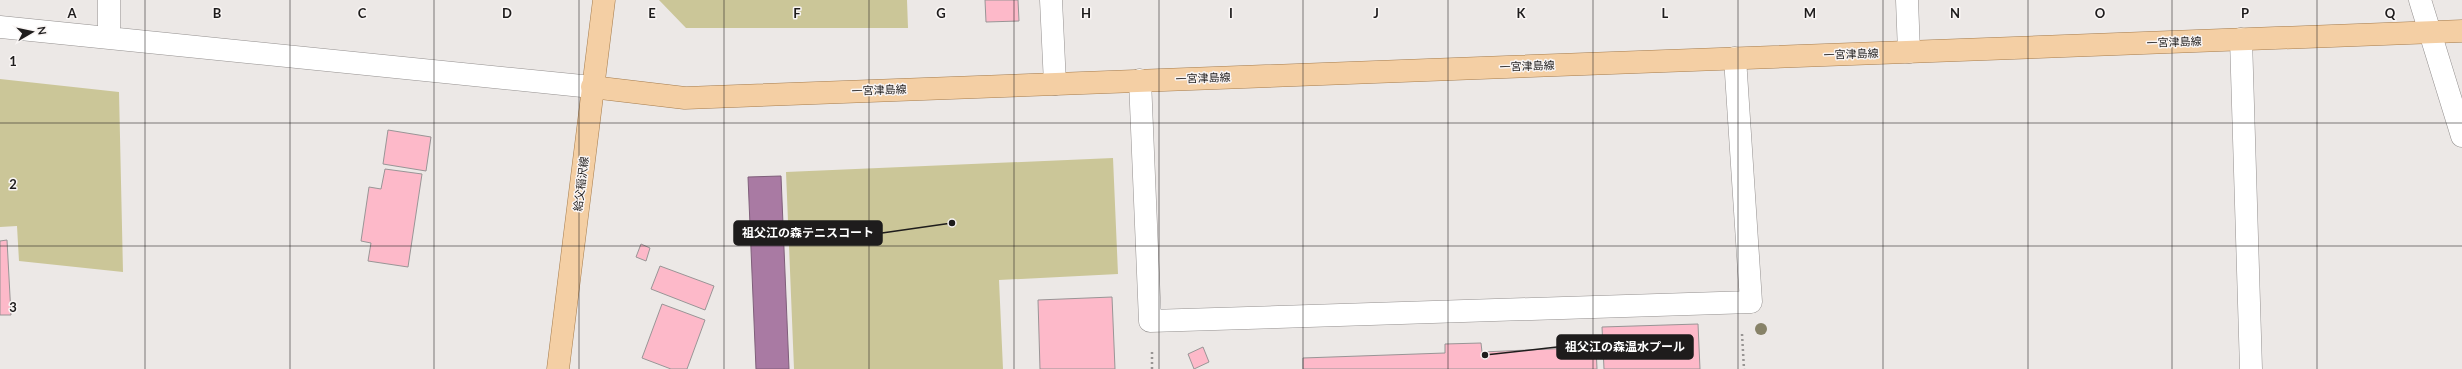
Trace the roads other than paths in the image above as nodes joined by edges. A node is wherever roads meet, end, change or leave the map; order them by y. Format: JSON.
{"nodes":[{"id":1,"x":109,"y":0,"type":"edge"},
{"id":2,"x":604,"y":0,"type":"edge"},
{"id":3,"x":1051,"y":0,"type":"edge"},
{"id":4,"x":1907,"y":0,"type":"edge"},
{"id":5,"x":2420,"y":0,"type":"edge"},
{"id":6,"x":0,"y":27,"type":"edge"},
{"id":7,"x":2462,"y":31,"type":"edge"},
{"id":8,"x":2430,"y":32,"type":"junction"},
{"id":9,"x":109,"y":38,"type":"junction"},
{"id":10,"x":2241,"y":40,"type":"junction"},
{"id":11,"x":1909,"y":52,"type":"junction"},
{"id":12,"x":1735,"y":58,"type":"junction"},
{"id":13,"x":1140,"y":80,"type":"junction"},
{"id":14,"x":1055,"y":84,"type":"junction"},
{"id":15,"x":592,"y":88,"type":"junction"},
{"id":16,"x":2462,"y":136,"type":"edge"},
{"id":17,"x":558,"y":369,"type":"edge"},
{"id":18,"x":2251,"y":369,"type":"edge"}],
"edges":[{"from":1,"to":9,"type":"street"},
{"from":2,"to":15,"type":"main road","name":"給父稲沢線"},
{"from":3,"to":14,"type":"street"},
{"from":4,"to":11,"type":"street"},
{"from":5,"to":8,"type":"street"},
{"from":6,"to":9,"type":"street"},
{"from":7,"to":8,"type":"main road","name":"一宮津島線"},
{"from":8,"to":10,"type":"main road","name":"一宮津島線"},
{"from":8,"to":16,"type":"street"},
{"from":9,"to":15,"type":"street"},
{"from":10,"to":11,"type":"main road","name":"一宮津島線"},
{"from":10,"to":18,"type":"street"},
{"from":11,"to":12,"type":"main road","name":"一宮津島線"},
{"from":12,"to":13,"type":"main road","name":"一宮津島線"},
{"from":12,"to":13,"type":"street"},
{"from":13,"to":14,"type":"main road","name":"一宮津島線"},
{"from":14,"to":15,"type":"main road","name":"一宮津島線"},
{"from":15,"to":17,"type":"main road","name":"給父稲沢線"}]}
